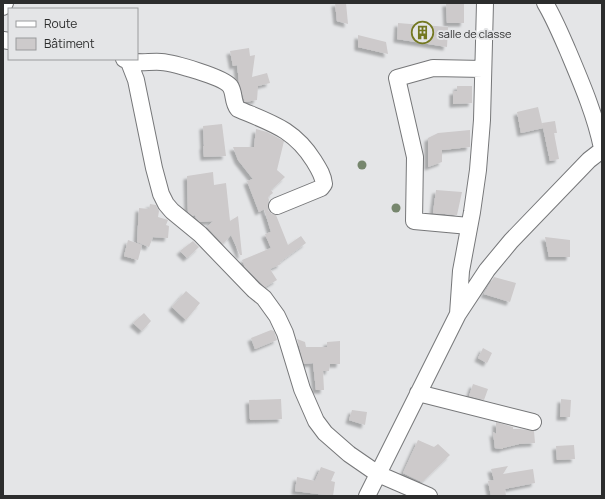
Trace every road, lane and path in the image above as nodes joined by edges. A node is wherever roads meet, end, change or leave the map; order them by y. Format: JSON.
{"nodes":[{"id":1,"x":5,"y":3,"type":"edge"},
{"id":2,"x":484,"y":3,"type":"edge"},
{"id":3,"x":545,"y":3,"type":"edge"},
{"id":4,"x":3,"y":7,"type":"edge"},
{"id":5,"x":127,"y":61,"type":"edge"},
{"id":6,"x":483,"y":69,"type":"junction"},
{"id":7,"x":602,"y":149,"type":"edge"},
{"id":8,"x":277,"y":206,"type":"dead end"},
{"id":9,"x":469,"y":226,"type":"junction"},
{"id":10,"x":458,"y":314,"type":"junction"},
{"id":11,"x":418,"y":393,"type":"junction"},
{"id":12,"x":533,"y":422,"type":"dead end"},
{"id":13,"x":378,"y":474,"type":"junction"},
{"id":14,"x":367,"y":496,"type":"edge"},
{"id":15,"x":429,"y":496,"type":"edge"}],
"edges":[{"from":1,"to":4,"type":"street"},
{"from":2,"to":6,"type":"street"},
{"from":3,"to":7,"type":"street"},
{"from":5,"to":8,"type":"street"},
{"from":5,"to":13,"type":"street"},
{"from":6,"to":9,"type":"street"},
{"from":6,"to":9,"type":"street"},
{"from":7,"to":10,"type":"street"},
{"from":9,"to":10,"type":"street"},
{"from":10,"to":11,"type":"street"},
{"from":11,"to":12,"type":"street"},
{"from":11,"to":13,"type":"street"},
{"from":13,"to":14,"type":"street"},
{"from":13,"to":15,"type":"street"}]}
